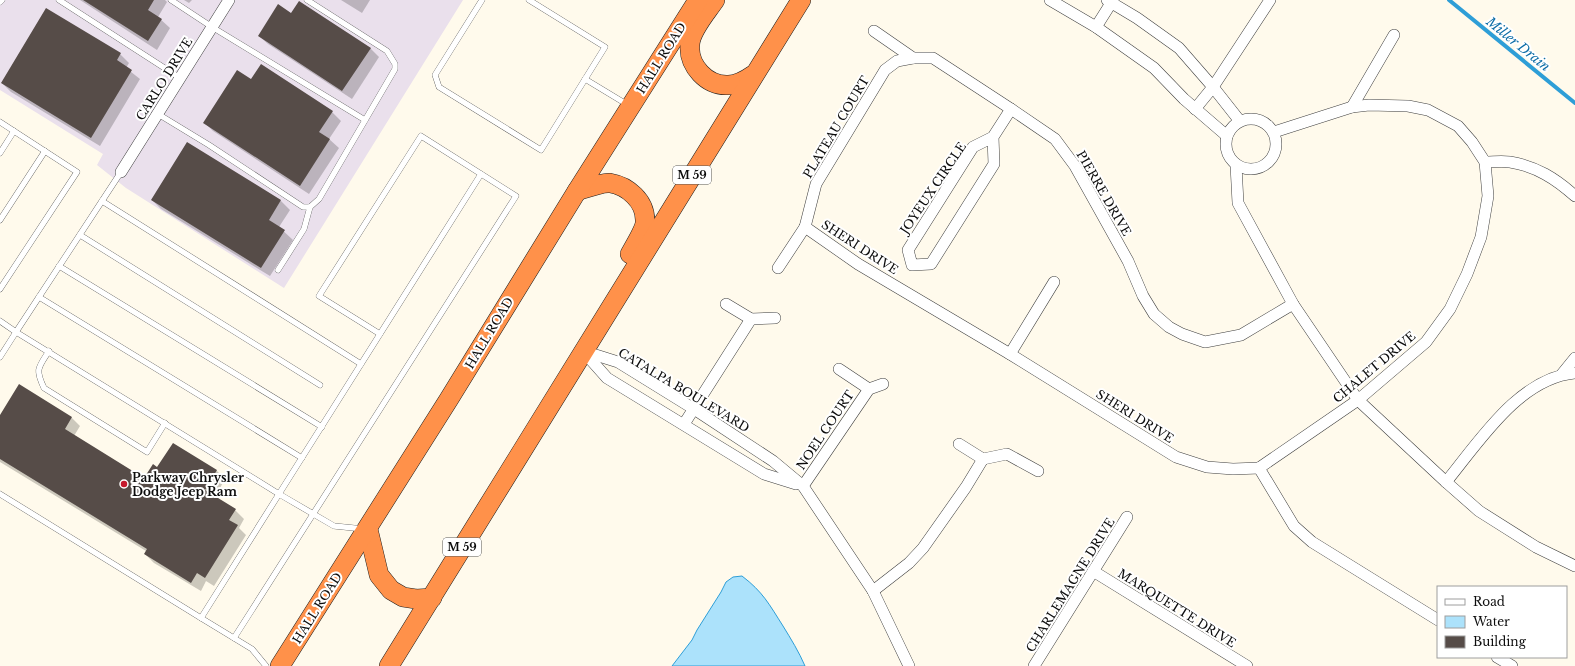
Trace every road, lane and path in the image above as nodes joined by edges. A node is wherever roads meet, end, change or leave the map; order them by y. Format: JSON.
{"nodes":[{"id":1,"x":59,"y":0,"type":"edge"},
{"id":2,"x":171,"y":0,"type":"edge"},
{"id":3,"x":229,"y":0,"type":"edge"},
{"id":4,"x":307,"y":0,"type":"edge"},
{"id":5,"x":482,"y":0,"type":"edge"},
{"id":6,"x":529,"y":0,"type":"edge"},
{"id":7,"x":698,"y":0,"type":"edge"},
{"id":8,"x":715,"y":0,"type":"edge"},
{"id":9,"x":801,"y":0,"type":"edge"},
{"id":10,"x":1050,"y":0,"type":"edge"},
{"id":11,"x":1270,"y":0,"type":"edge"},
{"id":12,"x":1110,"y":1,"type":"edge"},
{"id":13,"x":212,"y":27,"type":"junction"},
{"id":14,"x":1096,"y":27,"type":"junction"},
{"id":15,"x":874,"y":31,"type":"dead end"},
{"id":16,"x":1394,"y":35,"type":"dead end"},
{"id":17,"x":913,"y":58,"type":"junction"},
{"id":18,"x":753,"y":76,"type":"junction"},
{"id":19,"x":180,"y":78,"type":"junction"},
{"id":20,"x":586,"y":79,"type":"junction"},
{"id":21,"x":1213,"y":87,"type":"junction"},
{"id":22,"x":630,"y":107,"type":"junction"},
{"id":23,"x":1352,"y":107,"type":"junction"},
{"id":24,"x":1011,"y":109,"type":"junction"},
{"id":25,"x":1195,"y":109,"type":"junction"},
{"id":26,"x":158,"y":114,"type":"junction"},
{"id":27,"x":365,"y":120,"type":"junction"},
{"id":28,"x":1239,"y":120,"type":"junction"},
{"id":29,"x":0,"y":122,"type":"edge"},
{"id":30,"x":14,"y":131,"type":"junction"},
{"id":31,"x":1274,"y":132,"type":"junction"},
{"id":32,"x":1227,"y":136,"type":"junction"},
{"id":33,"x":993,"y":137,"type":"junction"},
{"id":34,"x":45,"y":151,"type":"junction"},
{"id":35,"x":0,"y":153,"type":"edge"},
{"id":36,"x":1485,"y":162,"type":"junction"},
{"id":37,"x":1236,"y":165,"type":"junction"},
{"id":38,"x":121,"y":172,"type":"joint"},
{"id":39,"x":481,"y":174,"type":"junction"},
{"id":40,"x":576,"y":191,"type":"junction"},
{"id":41,"x":1575,"y":196,"type":"edge"},
{"id":42,"x":102,"y":201,"type":"junction"},
{"id":43,"x":310,"y":207,"type":"junction"},
{"id":44,"x":0,"y":220,"type":"edge"},
{"id":45,"x":805,"y":227,"type":"junction"},
{"id":46,"x":80,"y":235,"type":"junction"},
{"id":47,"x":60,"y":266,"type":"junction"},
{"id":48,"x":778,"y":268,"type":"dead end"},
{"id":49,"x":278,"y":270,"type":"dead end"},
{"id":50,"x":1054,"y":282,"type":"dead end"},
{"id":51,"x":0,"y":289,"type":"edge"},
{"id":52,"x":39,"y":297,"type":"junction"},
{"id":53,"x":726,"y":304,"type":"dead end"},
{"id":54,"x":1293,"y":304,"type":"junction"},
{"id":55,"x":775,"y":318,"type":"dead end"},
{"id":56,"x":751,"y":319,"type":"junction"},
{"id":57,"x":0,"y":321,"type":"edge"},
{"id":58,"x":16,"y":332,"type":"junction"},
{"id":59,"x":380,"y":334,"type":"junction"},
{"id":60,"x":583,"y":350,"type":"junction"},
{"id":61,"x":48,"y":351,"type":"junction"},
{"id":62,"x":1010,"y":354,"type":"junction"},
{"id":63,"x":0,"y":357,"type":"edge"},
{"id":64,"x":1575,"y":358,"type":"edge"},
{"id":65,"x":361,"y":364,"type":"junction"},
{"id":66,"x":839,"y":369,"type":"dead end"},
{"id":67,"x":1575,"y":373,"type":"edge"},
{"id":68,"x":1562,"y":374,"type":"junction"},
{"id":69,"x":883,"y":384,"type":"dead end"},
{"id":70,"x":320,"y":385,"type":"dead end"},
{"id":71,"x":869,"y":388,"type":"junction"},
{"id":72,"x":1358,"y":400,"type":"junction"},
{"id":73,"x":694,"y":409,"type":"junction"},
{"id":74,"x":165,"y":423,"type":"junction"},
{"id":75,"x":684,"y":424,"type":"junction"},
{"id":76,"x":322,"y":427,"type":"junction"},
{"id":77,"x":959,"y":444,"type":"dead end"},
{"id":78,"x":302,"y":458,"type":"junction"},
{"id":79,"x":982,"y":459,"type":"junction"},
{"id":80,"x":1259,"y":468,"type":"junction"},
{"id":81,"x":1038,"y":470,"type":"dead end"},
{"id":82,"x":1446,"y":482,"type":"junction"},
{"id":83,"x":803,"y":486,"type":"junction"},
{"id":84,"x":0,"y":494,"type":"edge"},
{"id":85,"x":279,"y":494,"type":"junction"},
{"id":86,"x":313,"y":515,"type":"junction"},
{"id":87,"x":1127,"y":517,"type":"dead end"},
{"id":88,"x":368,"y":529,"type":"junction"},
{"id":89,"x":1575,"y":566,"type":"edge"},
{"id":90,"x":1093,"y":571,"type":"junction"},
{"id":91,"x":873,"y":591,"type":"junction"},
{"id":92,"x":432,"y":598,"type":"junction"},
{"id":93,"x":201,"y":618,"type":"junction"},
{"id":94,"x":1437,"y":619,"type":"edge"},
{"id":95,"x":234,"y":638,"type":"junction"},
{"id":96,"x":1499,"y":658,"type":"edge"},
{"id":97,"x":266,"y":666,"type":"edge"},
{"id":98,"x":280,"y":666,"type":"edge"},
{"id":99,"x":389,"y":666,"type":"edge"},
{"id":100,"x":909,"y":666,"type":"edge"},
{"id":101,"x":1034,"y":666,"type":"edge"},
{"id":102,"x":1247,"y":666,"type":"edge"},
{"id":103,"x":1512,"y":666,"type":"edge"}],
"edges":[{"from":1,"to":19,"type":"lane"},
{"from":2,"to":13,"type":"lane"},
{"from":3,"to":13,"type":"street","name":"CARLO DRIVE"},
{"from":4,"to":27,"type":"lane"},
{"from":5,"to":20,"type":"lane"},
{"from":6,"to":20,"type":"lane"},
{"from":7,"to":22,"type":"highway","name":"HALL ROAD"},
{"from":8,"to":18,"type":"highway"},
{"from":9,"to":18,"type":"highway","number":"M 59"},
{"from":10,"to":14,"type":"street"},
{"from":11,"to":21,"type":"street"},
{"from":12,"to":14,"type":"street"},
{"from":12,"to":21,"type":"street"},
{"from":13,"to":19,"type":"street","name":"CARLO DRIVE"},
{"from":13,"to":27,"type":"lane"},
{"from":14,"to":25,"type":"street"},
{"from":15,"to":17,"type":"street"},
{"from":16,"to":23,"type":"street"},
{"from":17,"to":24,"type":"street","name":"PIERRE DRIVE"},
{"from":17,"to":45,"type":"street","name":"PLATEAU COURT"},
{"from":18,"to":60,"type":"highway","number":"M 59"},
{"from":19,"to":26,"type":"street","name":"CARLO DRIVE"},
{"from":20,"to":22,"type":"lane"},
{"from":21,"to":25,"type":"street"},
{"from":21,"to":28,"type":"street"},
{"from":22,"to":40,"type":"highway","name":"HALL ROAD"},
{"from":23,"to":31,"type":"street"},
{"from":23,"to":36,"type":"street"},
{"from":24,"to":33,"type":"street","name":"JOYEUX CIRCLE"},
{"from":24,"to":54,"type":"street","name":"PIERRE DRIVE"},
{"from":25,"to":32,"type":"street"},
{"from":26,"to":38,"type":"street","name":"CARLO DRIVE"},
{"from":26,"to":43,"type":"lane"},
{"from":27,"to":43,"type":"lane"},
{"from":28,"to":31,"type":"street"},
{"from":28,"to":32,"type":"street"},
{"from":29,"to":30,"type":"lane"},
{"from":30,"to":34,"type":"lane"},
{"from":30,"to":35,"type":"lane"},
{"from":31,"to":37,"type":"street"},
{"from":32,"to":37,"type":"street"},
{"from":33,"to":33,"type":"street","name":"JOYEUX CIRCLE"},
{"from":34,"to":44,"type":"lane"},
{"from":34,"to":51,"type":"lane"},
{"from":36,"to":41,"type":"street"},
{"from":36,"to":72,"type":"street","name":"CHALET DRIVE"},
{"from":37,"to":54,"type":"street"},
{"from":38,"to":42,"type":"lane"},
{"from":39,"to":59,"type":"lane"},
{"from":39,"to":59,"type":"lane"},
{"from":39,"to":86,"type":"lane"},
{"from":40,"to":60,"type":"highway"},
{"from":40,"to":88,"type":"highway","name":"HALL ROAD"},
{"from":42,"to":46,"type":"lane"},
{"from":42,"to":65,"type":"lane"},
{"from":43,"to":49,"type":"lane"},
{"from":45,"to":48,"type":"street","name":"PLATEAU COURT"},
{"from":45,"to":62,"type":"street","name":"SHERI DRIVE"},
{"from":46,"to":47,"type":"lane"},
{"from":46,"to":70,"type":"lane"},
{"from":47,"to":52,"type":"lane"},
{"from":47,"to":76,"type":"lane"},
{"from":50,"to":62,"type":"street"},
{"from":52,"to":58,"type":"lane"},
{"from":52,"to":78,"type":"lane"},
{"from":53,"to":56,"type":"street"},
{"from":54,"to":72,"type":"street"},
{"from":55,"to":56,"type":"street"},
{"from":56,"to":73,"type":"street"},
{"from":57,"to":58,"type":"lane"},
{"from":58,"to":61,"type":"lane"},
{"from":58,"to":63,"type":"lane"},
{"from":59,"to":65,"type":"lane"},
{"from":60,"to":73,"type":"street","name":"CATALPA BOULEVARD"},
{"from":60,"to":75,"type":"street"},
{"from":60,"to":92,"type":"highway","number":"M 59"},
{"from":61,"to":74,"type":"lane"},
{"from":61,"to":74,"type":"lane"},
{"from":62,"to":80,"type":"street","name":"SHERI DRIVE"},
{"from":64,"to":68,"type":"street"},
{"from":65,"to":76,"type":"lane"},
{"from":66,"to":71,"type":"street","name":"NOEL COURT"},
{"from":67,"to":68,"type":"street"},
{"from":68,"to":82,"type":"street"},
{"from":69,"to":71,"type":"street","name":"NOEL COURT"},
{"from":71,"to":83,"type":"street","name":"NOEL COURT"},
{"from":72,"to":80,"type":"street","name":"CHALET DRIVE"},
{"from":72,"to":82,"type":"street"},
{"from":73,"to":75,"type":"street"},
{"from":73,"to":83,"type":"street","name":"CATALPA BOULEVARD"},
{"from":74,"to":85,"type":"lane"},
{"from":75,"to":83,"type":"street"},
{"from":76,"to":78,"type":"lane"},
{"from":77,"to":79,"type":"street"},
{"from":78,"to":85,"type":"lane"},
{"from":79,"to":81,"type":"street"},
{"from":79,"to":91,"type":"street"},
{"from":80,"to":94,"type":"street"},
{"from":82,"to":89,"type":"street"},
{"from":83,"to":91,"type":"street","name":"CATALPA BOULEVARD"},
{"from":84,"to":93,"type":"lane"},
{"from":85,"to":86,"type":"lane"},
{"from":85,"to":93,"type":"lane"},
{"from":86,"to":88,"type":"lane"},
{"from":86,"to":95,"type":"lane"},
{"from":87,"to":90,"type":"street","name":"CHARLEMAGNE DRIVE"},
{"from":88,"to":92,"type":"highway"},
{"from":88,"to":98,"type":"highway","name":"HALL ROAD"},
{"from":90,"to":101,"type":"street","name":"CHARLEMAGNE DRIVE"},
{"from":90,"to":102,"type":"street","name":"MARQUETTE DRIVE"},
{"from":91,"to":100,"type":"street","name":"CATALPA BOULEVARD"},
{"from":92,"to":99,"type":"highway","number":"M 59"},
{"from":93,"to":95,"type":"lane"},
{"from":95,"to":97,"type":"lane"},
{"from":96,"to":103,"type":"street"}]}
